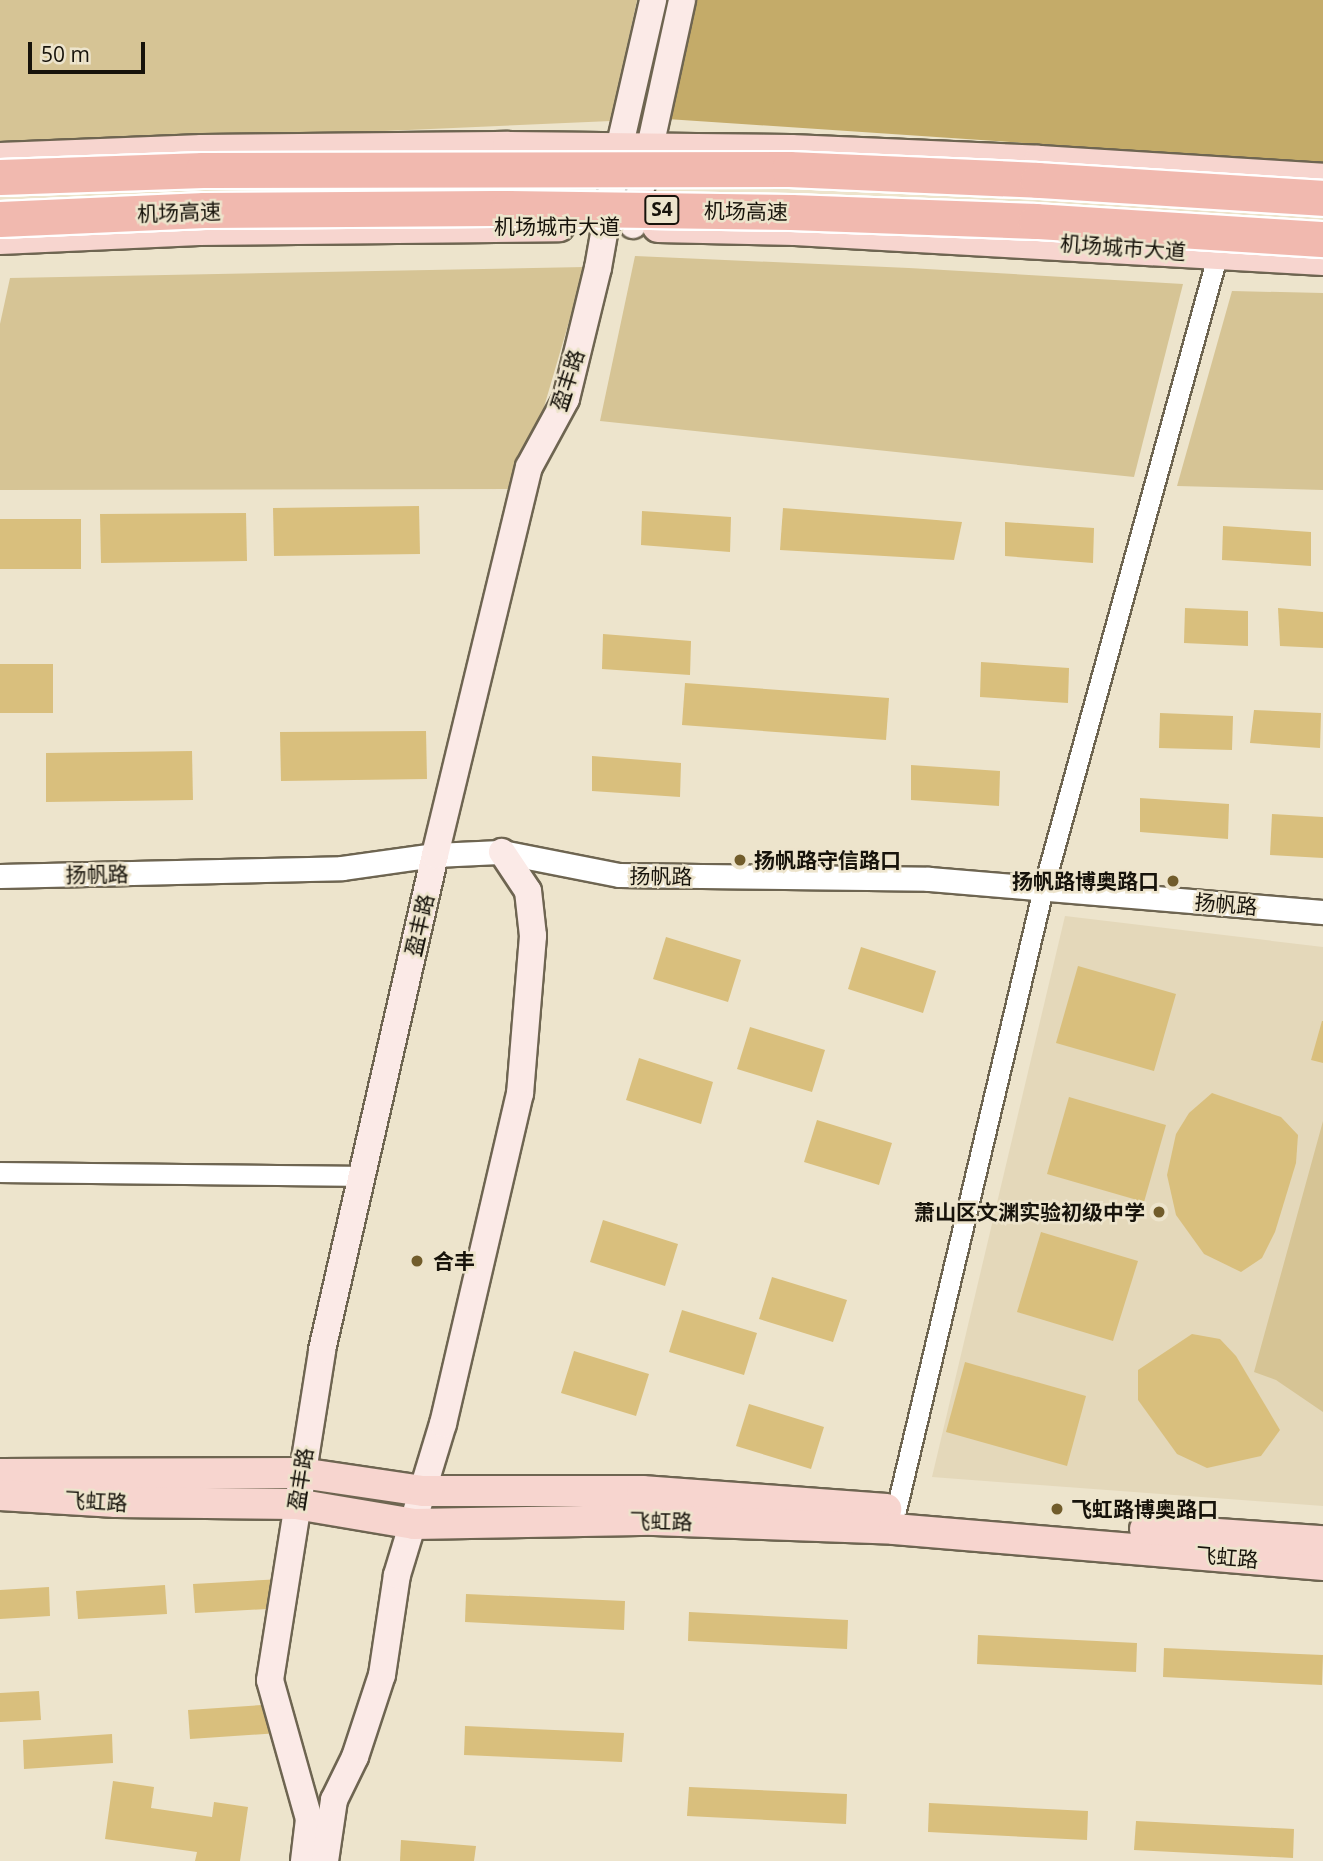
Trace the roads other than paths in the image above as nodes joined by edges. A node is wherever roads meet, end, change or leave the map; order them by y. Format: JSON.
{"nodes":[{"id":1,"x":653,"y":0,"type":"edge"},
{"id":2,"x":682,"y":0,"type":"edge"},
{"id":3,"x":619,"y":149,"type":"junction"},
{"id":4,"x":650,"y":149,"type":"junction"},
{"id":5,"x":0,"y":158,"type":"edge"},
{"id":6,"x":0,"y":177,"type":"edge"},
{"id":7,"x":1323,"y":180,"type":"edge"},
{"id":8,"x":1323,"y":198,"type":"edge"},
{"id":9,"x":0,"y":219,"type":"edge"},
{"id":10,"x":620,"y":227,"type":"junction"},
{"id":11,"x":0,"y":239,"type":"edge"},
{"id":12,"x":1323,"y":239,"type":"edge"},
{"id":13,"x":1218,"y":253,"type":"junction"},
{"id":14,"x":1323,"y":260,"type":"edge"},
{"id":15,"x":502,"y":852,"type":"junction"},
{"id":16,"x":435,"y":855,"type":"junction"},
{"id":17,"x":0,"y":876,"type":"edge"},
{"id":18,"x":1043,"y":889,"type":"junction"},
{"id":19,"x":1323,"y":912,"type":"edge"},
{"id":20,"x":0,"y":1172,"type":"edge"},
{"id":21,"x":361,"y":1176,"type":"junction"},
{"id":22,"x":301,"y":1473,"type":"junction"},
{"id":23,"x":0,"y":1474,"type":"edge"},
{"id":24,"x":423,"y":1491,"type":"junction"},
{"id":25,"x":0,"y":1495,"type":"edge"},
{"id":26,"x":296,"y":1504,"type":"junction"},
{"id":27,"x":896,"y":1510,"type":"junction"},
{"id":28,"x":414,"y":1524,"type":"junction"},
{"id":29,"x":1323,"y":1541,"type":"edge"},
{"id":30,"x":1323,"y":1565,"type":"edge"},
{"id":31,"x":304,"y":1861,"type":"edge"},
{"id":32,"x":325,"y":1861,"type":"edge"}],
"edges":[{"from":1,"to":3,"type":"main road","name":"盈丰路"},
{"from":2,"to":4,"type":"main road","name":"盈丰路"},
{"from":3,"to":4,"type":"main road"},
{"from":3,"to":5,"type":"main road"},
{"from":3,"to":10,"type":"main road","name":"盈丰路"},
{"from":4,"to":7,"type":"main road"},
{"from":4,"to":10,"type":"main road","name":"盈丰路"},
{"from":6,"to":8,"type":"highway","name":"机场高速","number":"S4","bridge":true},
{"from":9,"to":12,"type":"highway","name":"机场高速","number":"S4","bridge":true},
{"from":10,"to":11,"type":"main road","name":"机场城市大道"},
{"from":10,"to":13,"type":"main road","name":"机场城市大道"},
{"from":10,"to":16,"type":"main road","name":"盈丰路"},
{"from":13,"to":14,"type":"main road","name":"机场城市大道"},
{"from":13,"to":18,"type":"street"},
{"from":15,"to":16,"type":"street","name":"扬帆路"},
{"from":15,"to":18,"type":"street","name":"扬帆路"},
{"from":15,"to":24,"type":"main road"},
{"from":16,"to":17,"type":"street","name":"扬帆路"},
{"from":16,"to":21,"type":"main road","name":"盈丰路"},
{"from":18,"to":19,"type":"street","name":"扬帆路"},
{"from":18,"to":27,"type":"street"},
{"from":20,"to":21,"type":"street"},
{"from":21,"to":22,"type":"main road","name":"盈丰路"},
{"from":22,"to":23,"type":"main road","name":"飞虹路"},
{"from":22,"to":24,"type":"main road","name":"飞虹路"},
{"from":22,"to":26,"type":"main road","name":"盈丰路"},
{"from":24,"to":27,"type":"main road","name":"飞虹路"},
{"from":24,"to":28,"type":"main road"},
{"from":25,"to":26,"type":"main road","name":"飞虹路"},
{"from":26,"to":28,"type":"main road","name":"飞虹路"},
{"from":26,"to":31,"type":"main road","name":"盈丰路"},
{"from":27,"to":29,"type":"main road","name":"飞虹路"},
{"from":28,"to":30,"type":"main road","name":"飞虹路"},
{"from":28,"to":32,"type":"main road"}]}
